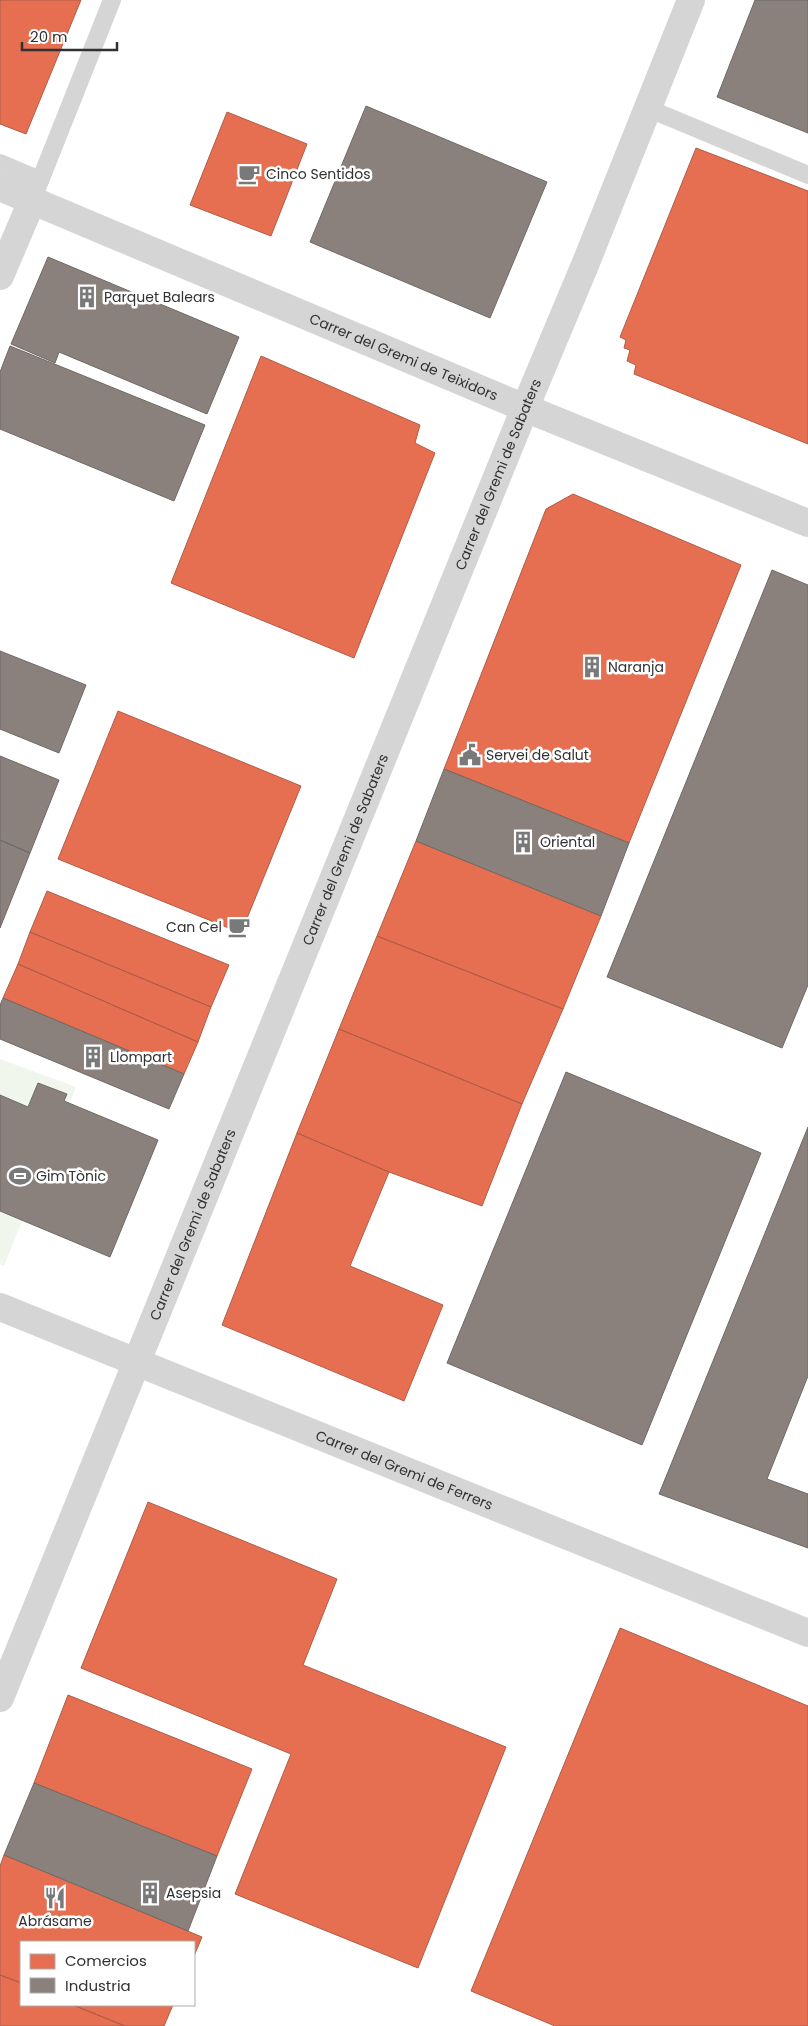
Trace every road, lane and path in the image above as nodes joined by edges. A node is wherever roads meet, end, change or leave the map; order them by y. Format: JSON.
{"nodes":[{"id":1,"x":112,"y":0,"type":"edge"},
{"id":2,"x":691,"y":0,"type":"edge"},
{"id":3,"x":647,"y":108,"type":"junction"},
{"id":4,"x":0,"y":163,"type":"edge"},
{"id":5,"x":808,"y":175,"type":"edge"},
{"id":6,"x":0,"y":187,"type":"edge"},
{"id":7,"x":36,"y":190,"type":"junction"},
{"id":8,"x":0,"y":276,"type":"edge"},
{"id":9,"x":525,"y":408,"type":"junction"},
{"id":10,"x":808,"y":523,"type":"edge"},
{"id":11,"x":0,"y":1308,"type":"edge"},
{"id":12,"x":137,"y":1361,"type":"junction"},
{"id":13,"x":808,"y":1633,"type":"edge"},
{"id":14,"x":0,"y":1698,"type":"edge"}],
"edges":[{"from":1,"to":7,"type":"lane"},
{"from":2,"to":3,"type":"street","name":"Carrer del Gremi de Sabaters"},
{"from":3,"to":5,"type":"lane"},
{"from":3,"to":9,"type":"street","name":"Carrer del Gremi de Sabaters"},
{"from":4,"to":7,"type":"lane"},
{"from":6,"to":7,"type":"street","name":"Carrer del Gremi de Teixidors"},
{"from":7,"to":8,"type":"street"},
{"from":7,"to":9,"type":"street","name":"Carrer del Gremi de Teixidors"},
{"from":9,"to":10,"type":"street","name":"Carrer del Gremi de Teixidors"},
{"from":9,"to":12,"type":"street","name":"Carrer del Gremi de Sabaters"},
{"from":11,"to":12,"type":"street","name":"Carrer del Gremi de Ferrers"},
{"from":12,"to":13,"type":"street","name":"Carrer del Gremi de Ferrers"},
{"from":12,"to":14,"type":"street","name":"Carrer del Gremi de Sabaters"}]}
